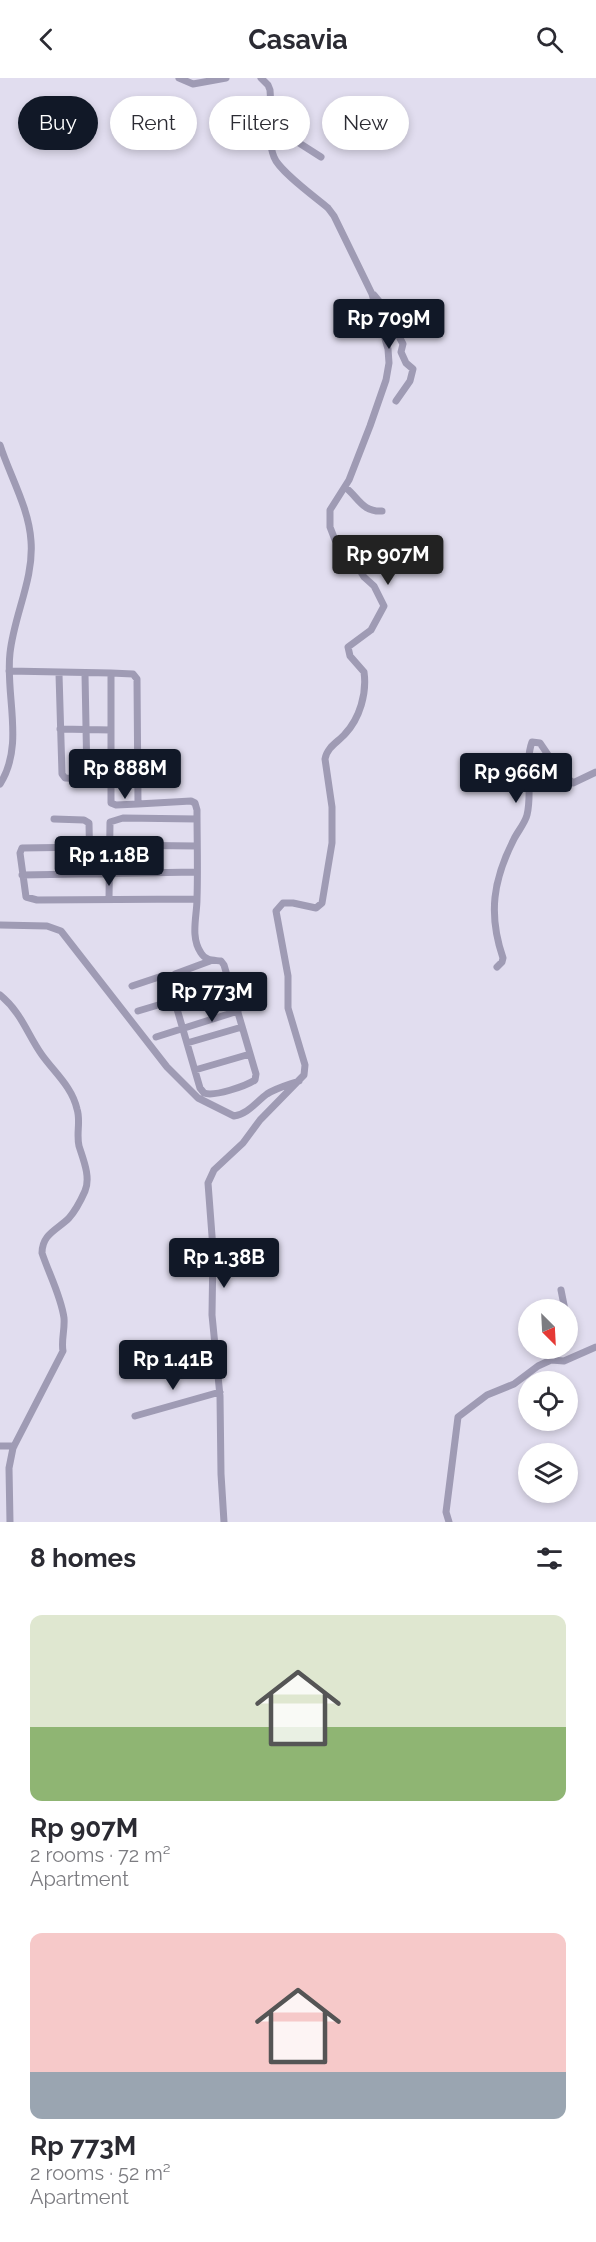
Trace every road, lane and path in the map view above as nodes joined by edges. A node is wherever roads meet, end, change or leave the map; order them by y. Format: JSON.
{"nodes":[{"id":1,"x":179,"y":78,"type":"edge"},
{"id":2,"x":226,"y":78,"type":"edge"},
{"id":3,"x":261,"y":78,"type":"edge"},
{"id":4,"x":270,"y":96,"type":"edge"},
{"id":5,"x":273,"y":150,"type":"edge"},
{"id":6,"x":310,"y":150,"type":"edge"},
{"id":7,"x":321,"y":157,"type":"dead end"},
{"id":8,"x":372,"y":294,"type":"junction"},
{"id":9,"x":396,"y":401,"type":"dead end"},
{"id":10,"x":0,"y":445,"type":"edge"},
{"id":11,"x":345,"y":487,"type":"junction"},
{"id":12,"x":382,"y":511,"type":"dead end"},
{"id":13,"x":9,"y":671,"type":"junction"},
{"id":14,"x":111,"y":673,"type":"junction"},
{"id":15,"x":59,"y":674,"type":"junction"},
{"id":16,"x":85,"y":674,"type":"junction"},
{"id":17,"x":60,"y":729,"type":"junction"},
{"id":18,"x":86,"y":730,"type":"junction"},
{"id":19,"x":111,"y":730,"type":"junction"},
{"id":20,"x":596,"y":772,"type":"edge"},
{"id":21,"x":111,"y":778,"type":"junction"},
{"id":22,"x":87,"y":779,"type":"junction"},
{"id":23,"x":0,"y":784,"type":"edge"},
{"id":24,"x":138,"y":804,"type":"junction"},
{"id":25,"x":54,"y":819,"type":"dead end"},
{"id":26,"x":197,"y":819,"type":"junction"},
{"id":27,"x":109,"y":844,"type":"junction"},
{"id":28,"x":196,"y":846,"type":"junction"},
{"id":29,"x":90,"y":847,"type":"junction"},
{"id":30,"x":109,"y":872,"type":"junction"},
{"id":31,"x":196,"y":872,"type":"junction"},
{"id":32,"x":90,"y":873,"type":"junction"},
{"id":33,"x":22,"y":875,"type":"junction"},
{"id":34,"x":110,"y":899,"type":"junction"},
{"id":35,"x":197,"y":899,"type":"junction"},
{"id":36,"x":0,"y":925,"type":"edge"},
{"id":37,"x":210,"y":961,"type":"junction"},
{"id":38,"x":497,"y":967,"type":"dead end"},
{"id":39,"x":175,"y":974,"type":"dead end"},
{"id":40,"x":132,"y":986,"type":"dead end"},
{"id":41,"x":0,"y":995,"type":"edge"},
{"id":42,"x":175,"y":1000,"type":"junction"},
{"id":43,"x":138,"y":1011,"type":"dead end"},
{"id":44,"x":238,"y":1011,"type":"junction"},
{"id":45,"x":242,"y":1027,"type":"junction"},
{"id":46,"x":183,"y":1028,"type":"junction"},
{"id":47,"x":156,"y":1037,"type":"dead end"},
{"id":48,"x":187,"y":1043,"type":"junction"},
{"id":49,"x":250,"y":1054,"type":"junction"},
{"id":50,"x":195,"y":1070,"type":"junction"},
{"id":51,"x":299,"y":1081,"type":"junction"},
{"id":52,"x":561,"y":1290,"type":"dead end"},
{"id":53,"x":563,"y":1299,"type":"edge"},
{"id":54,"x":596,"y":1347,"type":"edge"},
{"id":55,"x":551,"y":1360,"type":"joint"},
{"id":56,"x":219,"y":1392,"type":"junction"},
{"id":57,"x":135,"y":1416,"type":"dead end"},
{"id":58,"x":0,"y":1446,"type":"edge"},
{"id":59,"x":14,"y":1446,"type":"junction"},
{"id":60,"x":10,"y":1522,"type":"edge"},
{"id":61,"x":224,"y":1522,"type":"edge"},
{"id":62,"x":449,"y":1522,"type":"edge"}],
"edges":[{"from":1,"to":2,"type":"street"},
{"from":3,"to":4,"type":"street"},
{"from":5,"to":8,"type":"street"},
{"from":6,"to":7,"type":"street"},
{"from":8,"to":9,"type":"street"},
{"from":8,"to":11,"type":"street"},
{"from":10,"to":13,"type":"street"},
{"from":11,"to":12,"type":"street"},
{"from":11,"to":51,"type":"street"},
{"from":13,"to":15,"type":"street"},
{"from":13,"to":23,"type":"street"},
{"from":14,"to":16,"type":"street"},
{"from":14,"to":19,"type":"street"},
{"from":14,"to":24,"type":"street"},
{"from":15,"to":16,"type":"street"},
{"from":15,"to":17,"type":"street"},
{"from":16,"to":18,"type":"street"},
{"from":17,"to":18,"type":"street"},
{"from":17,"to":22,"type":"street"},
{"from":18,"to":19,"type":"street"},
{"from":18,"to":22,"type":"street"},
{"from":19,"to":21,"type":"street"},
{"from":20,"to":38,"type":"street"},
{"from":21,"to":22,"type":"street"},
{"from":21,"to":24,"type":"street"},
{"from":24,"to":26,"type":"street"},
{"from":25,"to":29,"type":"street"},
{"from":26,"to":27,"type":"street"},
{"from":26,"to":28,"type":"street"},
{"from":27,"to":28,"type":"street"},
{"from":27,"to":30,"type":"street"},
{"from":28,"to":31,"type":"street"},
{"from":29,"to":32,"type":"street"},
{"from":29,"to":33,"type":"street"},
{"from":30,"to":31,"type":"street"},
{"from":30,"to":32,"type":"street"},
{"from":30,"to":34,"type":"street"},
{"from":31,"to":35,"type":"street"},
{"from":32,"to":33,"type":"street"},
{"from":33,"to":34,"type":"street"},
{"from":34,"to":35,"type":"street"},
{"from":35,"to":37,"type":"street"},
{"from":36,"to":51,"type":"street"},
{"from":37,"to":39,"type":"street"},
{"from":37,"to":44,"type":"street"},
{"from":40,"to":42,"type":"street"},
{"from":41,"to":59,"type":"street"},
{"from":42,"to":43,"type":"street"},
{"from":42,"to":46,"type":"street"},
{"from":44,"to":45,"type":"street"},
{"from":44,"to":46,"type":"street"},
{"from":45,"to":48,"type":"street"},
{"from":45,"to":49,"type":"street"},
{"from":46,"to":47,"type":"street"},
{"from":46,"to":48,"type":"street"},
{"from":48,"to":50,"type":"street"},
{"from":49,"to":50,"type":"street"},
{"from":49,"to":50,"type":"street"},
{"from":51,"to":56,"type":"street"},
{"from":52,"to":53,"type":"street"},
{"from":54,"to":55,"type":"street"},
{"from":55,"to":62,"type":"street"},
{"from":56,"to":57,"type":"street"},
{"from":56,"to":61,"type":"street"},
{"from":58,"to":59,"type":"street"},
{"from":59,"to":60,"type":"street"}]}
